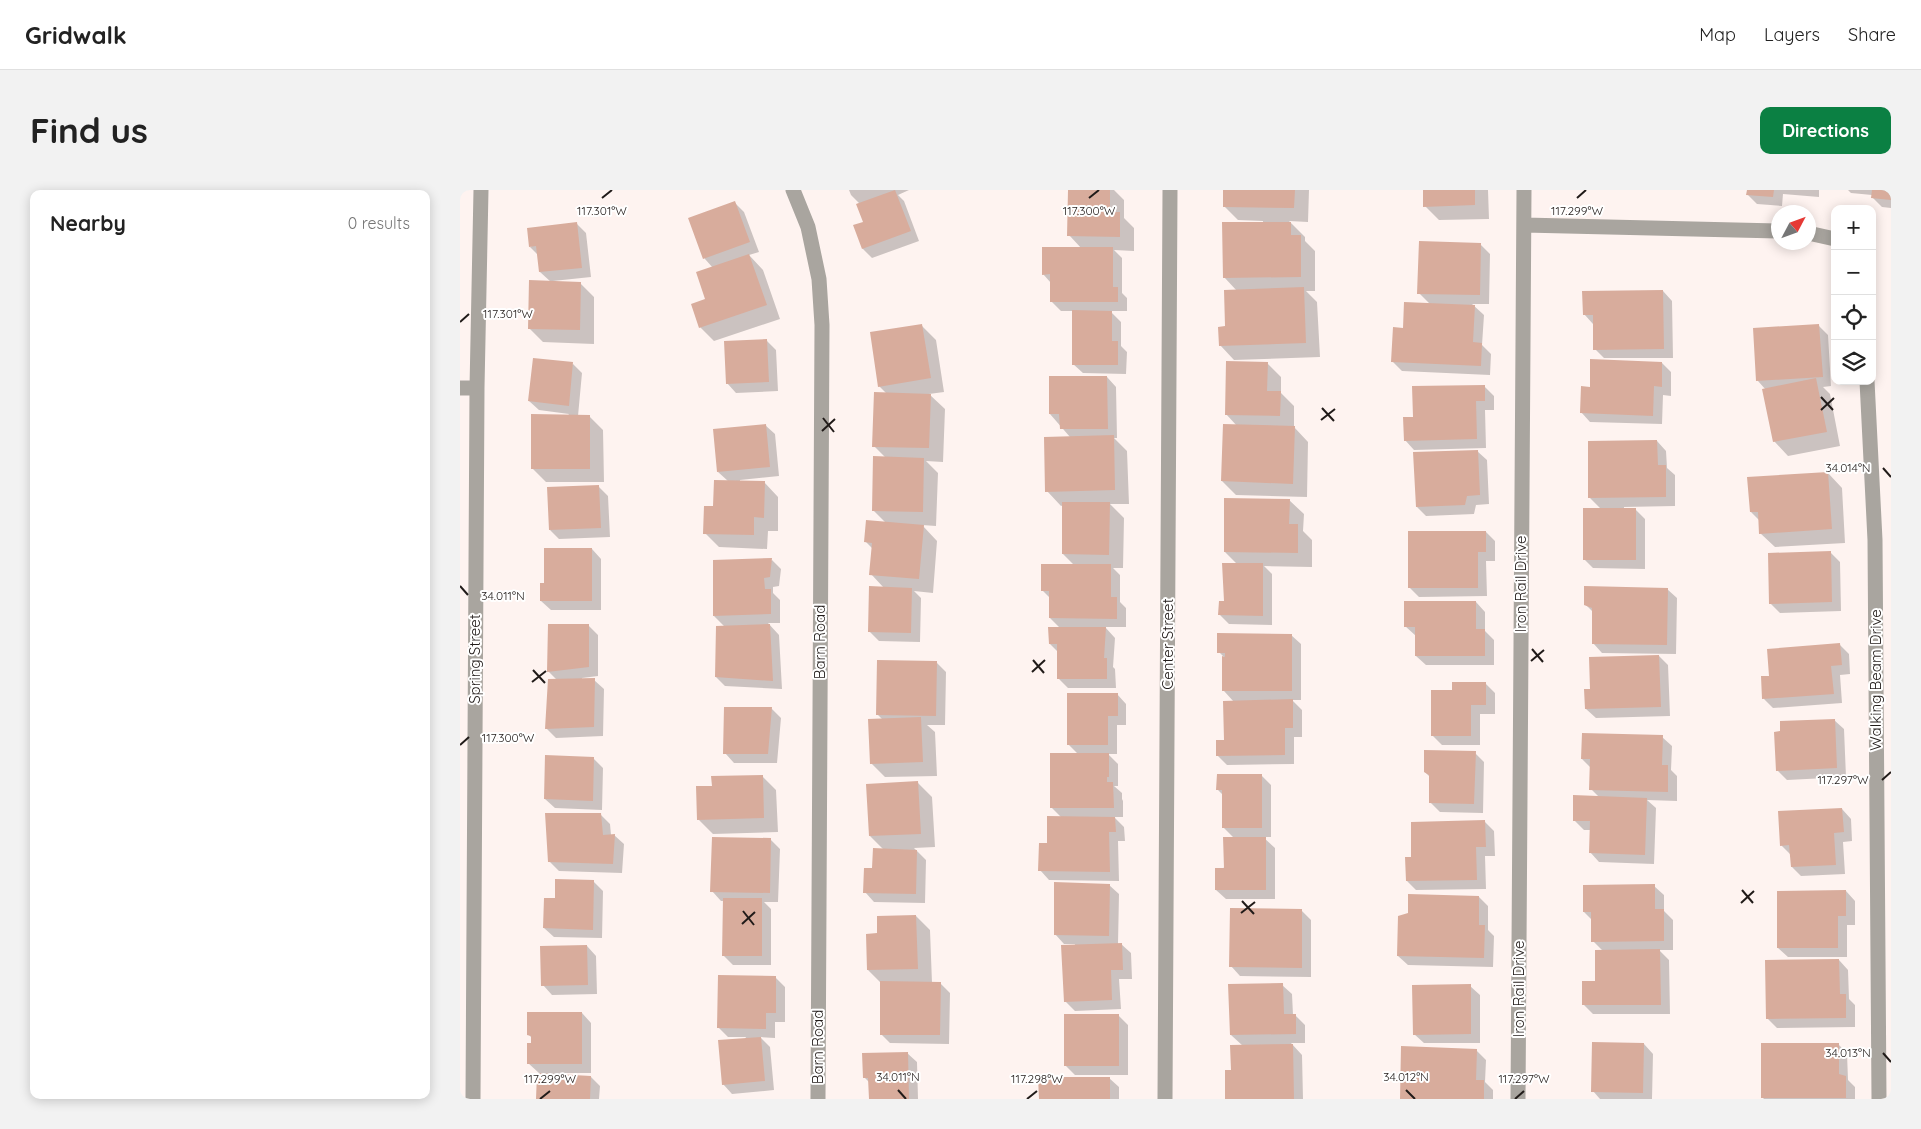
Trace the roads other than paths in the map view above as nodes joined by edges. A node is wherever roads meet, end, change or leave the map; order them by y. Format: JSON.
{"nodes":[{"id":1,"x":481,"y":190,"type":"edge"},
{"id":2,"x":793,"y":190,"type":"edge"},
{"id":3,"x":1170,"y":190,"type":"edge"},
{"id":4,"x":1524,"y":190,"type":"edge"},
{"id":5,"x":1524,"y":225,"type":"junction"},
{"id":6,"x":1771,"y":232,"type":"edge"},
{"id":7,"x":1816,"y":235,"type":"edge"},
{"id":8,"x":1831,"y":238,"type":"edge"},
{"id":9,"x":1867,"y":385,"type":"edge"},
{"id":10,"x":460,"y":388,"type":"edge"},
{"id":11,"x":477,"y":388,"type":"junction"},
{"id":12,"x":473,"y":1099,"type":"edge"},
{"id":13,"x":818,"y":1099,"type":"edge"},
{"id":14,"x":1165,"y":1099,"type":"edge"},
{"id":15,"x":1518,"y":1099,"type":"edge"},
{"id":16,"x":1879,"y":1099,"type":"edge"}],
"edges":[{"from":1,"to":11,"type":"street","name":"Spring Street"},
{"from":2,"to":13,"type":"street","name":"Barn Road"},
{"from":3,"to":14,"type":"street","name":"Center Street"},
{"from":4,"to":5,"type":"street","name":"Iron Rail Drive"},
{"from":5,"to":6,"type":"street"},
{"from":5,"to":15,"type":"street","name":"Iron Rail Drive"},
{"from":7,"to":8,"type":"street"},
{"from":9,"to":16,"type":"street","name":"Walking Beam Drive"},
{"from":10,"to":11,"type":"street"},
{"from":11,"to":12,"type":"street","name":"Spring Street"}]}
